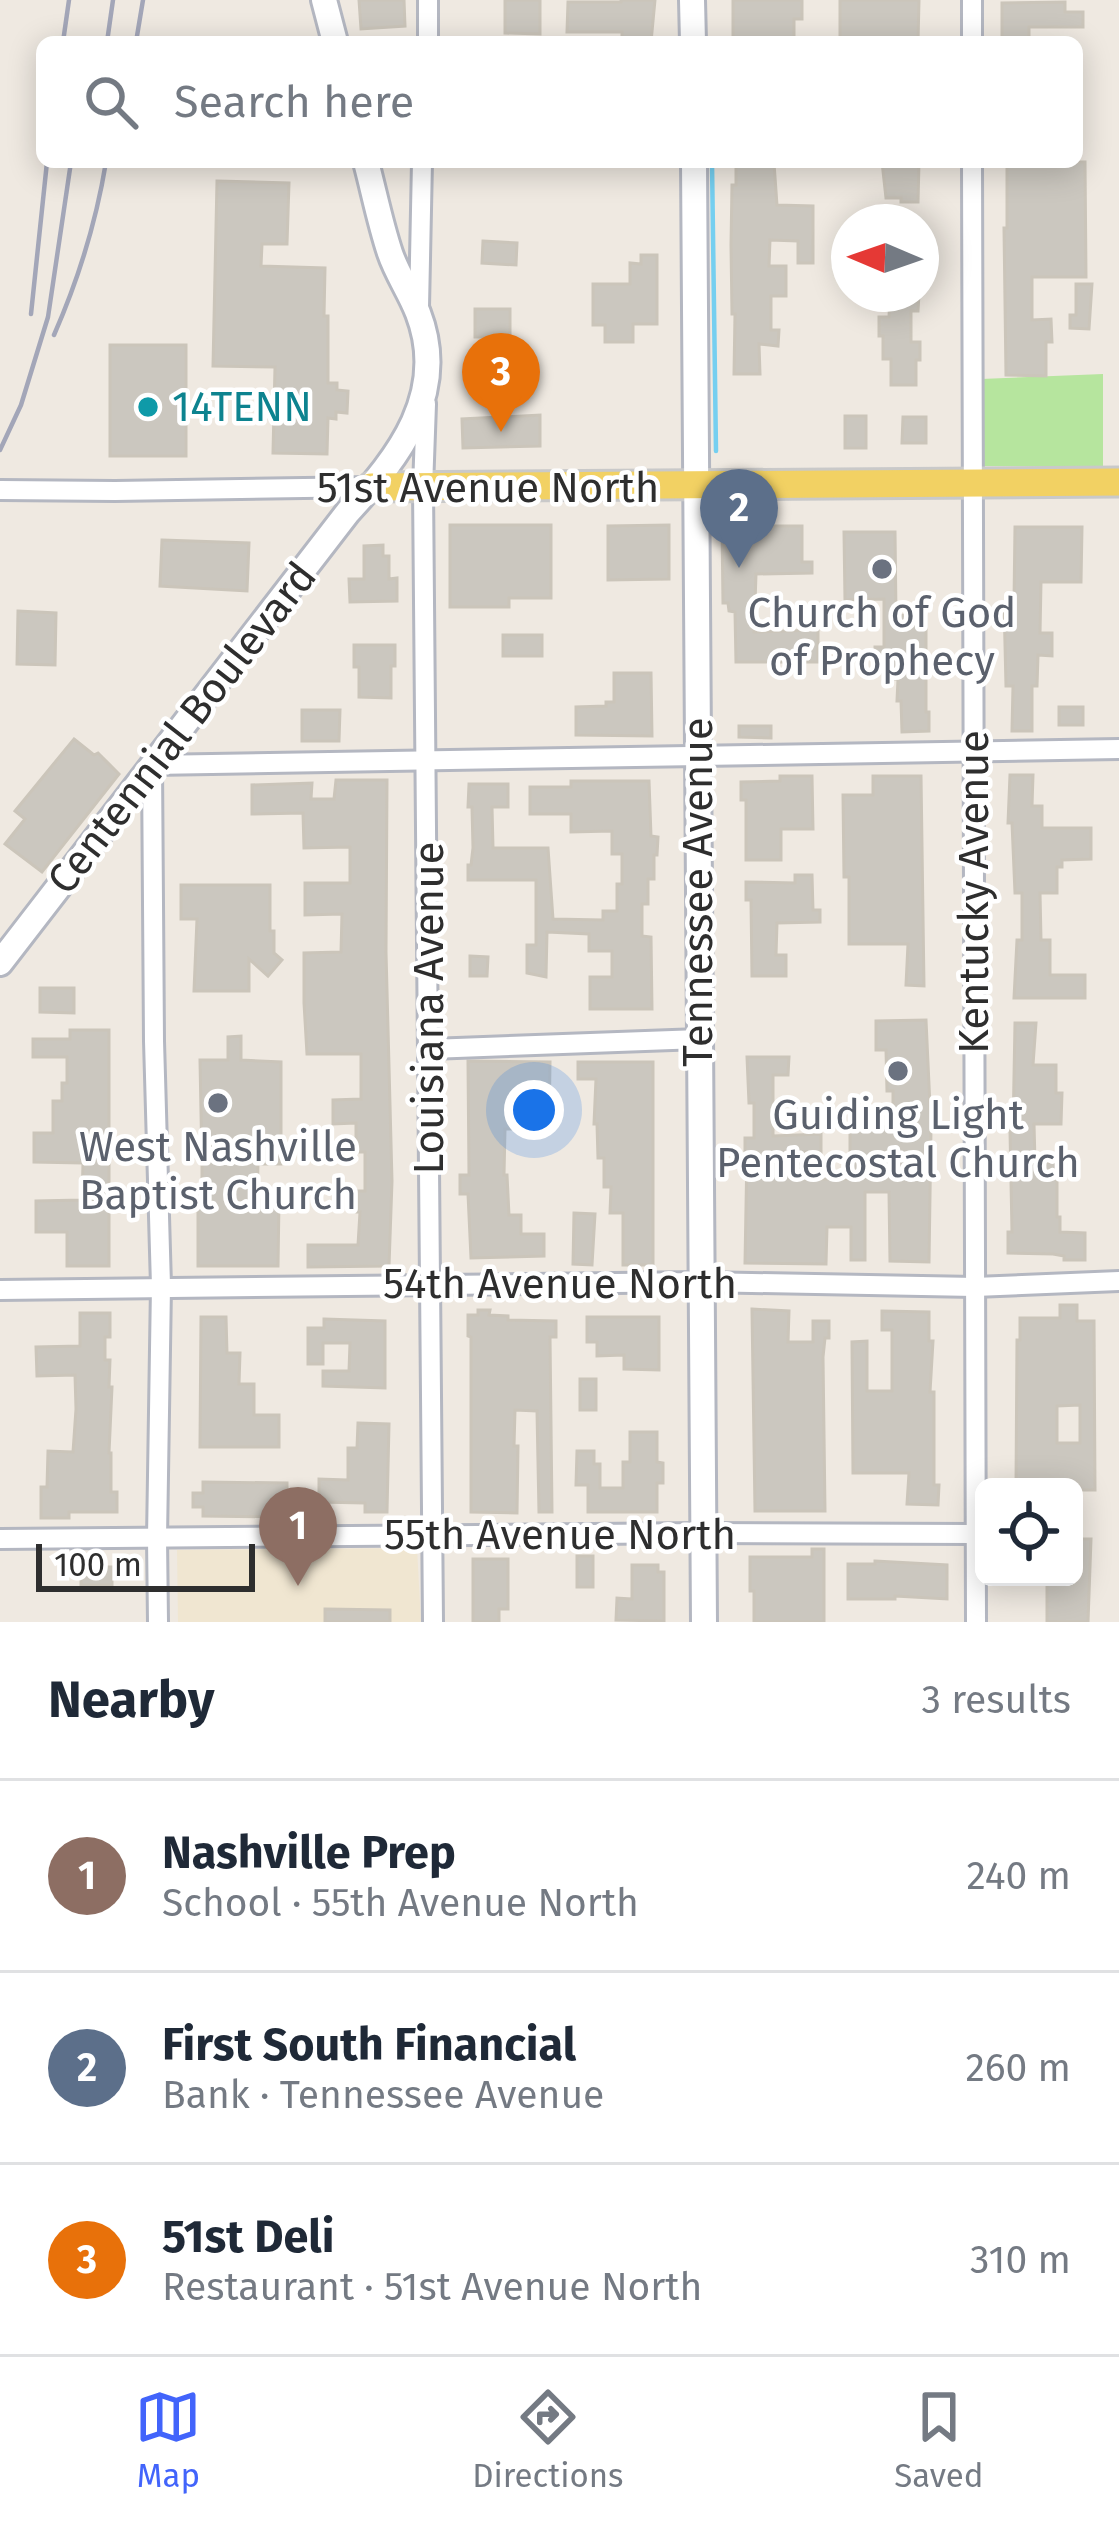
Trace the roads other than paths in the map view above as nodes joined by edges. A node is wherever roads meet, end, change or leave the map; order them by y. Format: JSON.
{"nodes":[{"id":1,"x":324,"y":0,"type":"edge"},
{"id":2,"x":428,"y":0,"type":"edge"},
{"id":3,"x":692,"y":0,"type":"edge"},
{"id":4,"x":972,"y":0,"type":"edge"},
{"id":5,"x":333,"y":36,"type":"edge"},
{"id":6,"x":428,"y":36,"type":"edge"},
{"id":7,"x":693,"y":36,"type":"edge"},
{"id":8,"x":972,"y":36,"type":"edge"},
{"id":9,"x":368,"y":168,"type":"edge"},
{"id":10,"x":422,"y":168,"type":"edge"},
{"id":11,"x":694,"y":168,"type":"edge"},
{"id":12,"x":972,"y":168,"type":"edge"},
{"id":13,"x":419,"y":316,"type":"junction"},
{"id":14,"x":426,"y":394,"type":"junction"},
{"id":15,"x":1119,"y":482,"type":"edge"},
{"id":16,"x":973,"y":483,"type":"junction"},
{"id":17,"x":695,"y":487,"type":"junction"},
{"id":18,"x":371,"y":488,"type":"junction"},
{"id":19,"x":423,"y":488,"type":"junction"},
{"id":20,"x":0,"y":490,"type":"edge"},
{"id":21,"x":1119,"y":749,"type":"edge"},
{"id":22,"x":974,"y":751,"type":"junction"},
{"id":23,"x":698,"y":755,"type":"junction"},
{"id":24,"x":427,"y":759,"type":"junction"},
{"id":25,"x":152,"y":765,"type":"junction"},
{"id":26,"x":0,"y":963,"type":"edge"},
{"id":27,"x":700,"y":1039,"type":"junction"},
{"id":28,"x":430,"y":1049,"type":"junction"},
{"id":29,"x":701,"y":1282,"type":"junction"},
{"id":30,"x":1119,"y":1282,"type":"edge"},
{"id":31,"x":430,"y":1285,"type":"junction"},
{"id":32,"x":161,"y":1286,"type":"junction"},
{"id":33,"x":975,"y":1287,"type":"junction"},
{"id":34,"x":0,"y":1290,"type":"edge"},
{"id":35,"x":975,"y":1478,"type":"edge"},
{"id":36,"x":703,"y":1533,"type":"junction"},
{"id":37,"x":975,"y":1534,"type":"edge"},
{"id":38,"x":431,"y":1536,"type":"junction"},
{"id":39,"x":157,"y":1538,"type":"junction"},
{"id":40,"x":0,"y":1539,"type":"edge"},
{"id":41,"x":976,"y":1586,"type":"edge"},
{"id":42,"x":158,"y":1622,"type":"edge"},
{"id":43,"x":433,"y":1622,"type":"edge"},
{"id":44,"x":704,"y":1622,"type":"edge"},
{"id":45,"x":976,"y":1622,"type":"edge"}],
"edges":[{"from":1,"to":5,"type":"street"},
{"from":2,"to":6,"type":"street"},
{"from":3,"to":7,"type":"street"},
{"from":4,"to":8,"type":"street"},
{"from":9,"to":13,"type":"street","name":"Centennial Boulevard"},
{"from":10,"to":13,"type":"street"},
{"from":11,"to":17,"type":"street","name":"Tennessee Avenue"},
{"from":12,"to":16,"type":"street","name":"Kentucky Avenue"},
{"from":13,"to":14,"type":"street","name":"Centennial Boulevard"},
{"from":14,"to":18,"type":"street","name":"Centennial Boulevard"},
{"from":14,"to":19,"type":"street","name":"Louisiana Avenue"},
{"from":15,"to":16,"type":"main road","name":"51st Avenue North"},
{"from":16,"to":17,"type":"main road","name":"51st Avenue North"},
{"from":16,"to":22,"type":"street","name":"Kentucky Avenue"},
{"from":17,"to":19,"type":"main road","name":"51st Avenue North"},
{"from":17,"to":23,"type":"street","name":"Tennessee Avenue"},
{"from":18,"to":19,"type":"main road","name":"51st Avenue North"},
{"from":18,"to":20,"type":"street","name":"51st Avenue North"},
{"from":18,"to":25,"type":"street","name":"Centennial Boulevard"},
{"from":19,"to":24,"type":"street","name":"Louisiana Avenue"},
{"from":21,"to":22,"type":"street"},
{"from":22,"to":23,"type":"street"},
{"from":22,"to":33,"type":"street","name":"Kentucky Avenue"},
{"from":23,"to":24,"type":"street"},
{"from":23,"to":27,"type":"street","name":"Tennessee Avenue"},
{"from":24,"to":25,"type":"street"},
{"from":24,"to":28,"type":"street","name":"Louisiana Avenue"},
{"from":25,"to":26,"type":"street","name":"Centennial Boulevard"},
{"from":25,"to":32,"type":"street"},
{"from":27,"to":28,"type":"street"},
{"from":27,"to":29,"type":"street","name":"Tennessee Avenue"},
{"from":28,"to":31,"type":"street","name":"Louisiana Avenue"},
{"from":29,"to":31,"type":"street","name":"54th Avenue North"},
{"from":29,"to":33,"type":"street","name":"54th Avenue North"},
{"from":29,"to":36,"type":"street","name":"Tennessee Avenue"},
{"from":30,"to":33,"type":"street","name":"54th Avenue North"},
{"from":31,"to":32,"type":"street","name":"54th Avenue North"},
{"from":31,"to":38,"type":"street","name":"Louisiana Avenue"},
{"from":32,"to":34,"type":"street","name":"54th Avenue North"},
{"from":32,"to":39,"type":"street"},
{"from":33,"to":35,"type":"street","name":"Kentucky Avenue"},
{"from":36,"to":37,"type":"street","name":"55th Avenue North"},
{"from":36,"to":38,"type":"street","name":"55th Avenue North"},
{"from":36,"to":44,"type":"street","name":"Tennessee Avenue"},
{"from":38,"to":39,"type":"street","name":"55th Avenue North"},
{"from":38,"to":43,"type":"street","name":"Louisiana Avenue"},
{"from":39,"to":40,"type":"street","name":"55th Avenue North"},
{"from":39,"to":42,"type":"street"},
{"from":41,"to":45,"type":"street","name":"Kentucky Avenue"}]}
